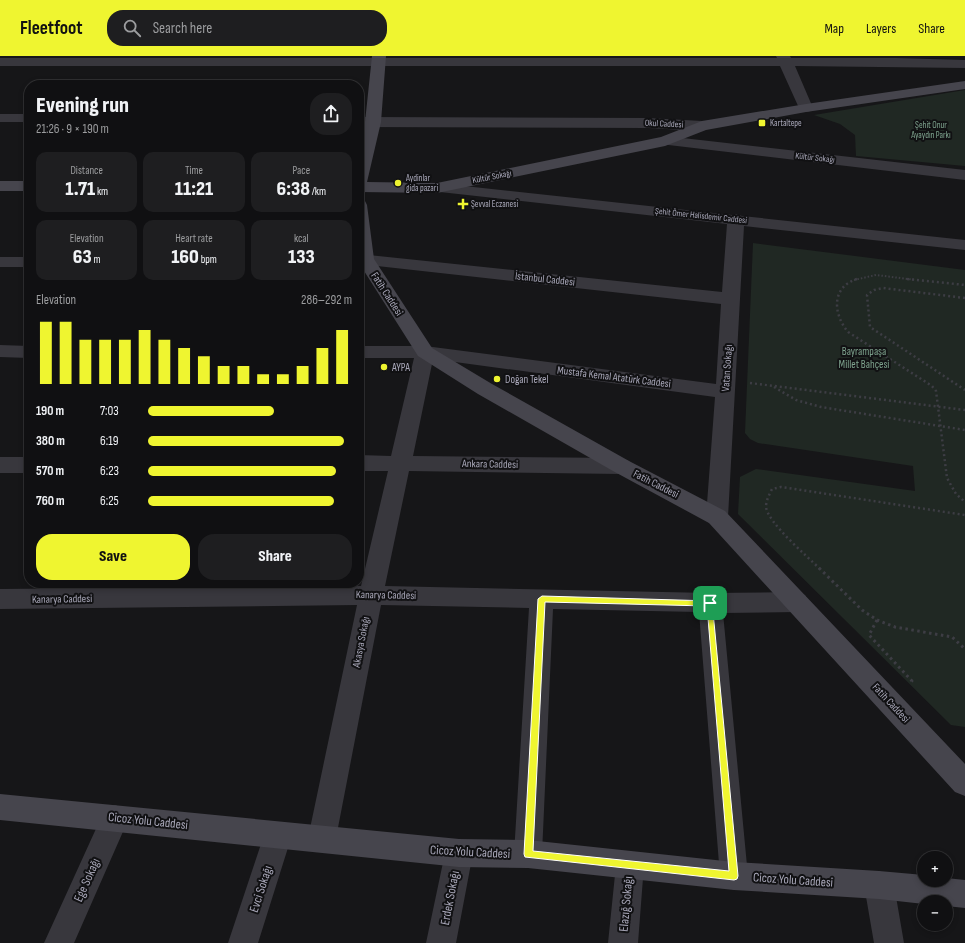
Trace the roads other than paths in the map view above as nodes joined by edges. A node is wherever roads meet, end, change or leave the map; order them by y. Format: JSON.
{"nodes":[{"id":1,"x":784,"y":59,"type":"edge"},
{"id":2,"x":379,"y":60,"type":"edge"},
{"id":3,"x":0,"y":62,"type":"edge"},
{"id":4,"x":965,"y":64,"type":"edge"},
{"id":5,"x":965,"y":85,"type":"edge"},
{"id":6,"x":806,"y":108,"type":"junction"},
{"id":7,"x":0,"y":118,"type":"edge"},
{"id":8,"x":24,"y":118,"type":"edge"},
{"id":9,"x":366,"y":122,"type":"edge"},
{"id":10,"x":702,"y":126,"type":"junction"},
{"id":11,"x":364,"y":139,"type":"edge"},
{"id":12,"x":664,"y":141,"type":"junction"},
{"id":13,"x":965,"y":175,"type":"edge"},
{"id":14,"x":0,"y":186,"type":"edge"},
{"id":15,"x":24,"y":186,"type":"edge"},
{"id":16,"x":364,"y":187,"type":"edge"},
{"id":17,"x":437,"y":188,"type":"junction"},
{"id":18,"x":736,"y":219,"type":"junction"},
{"id":19,"x":965,"y":245,"type":"edge"},
{"id":20,"x":364,"y":259,"type":"edge"},
{"id":21,"x":0,"y":262,"type":"edge"},
{"id":22,"x":24,"y":262,"type":"edge"},
{"id":23,"x":364,"y":262,"type":"edge"},
{"id":24,"x":731,"y":299,"type":"junction"},
{"id":25,"x":0,"y":351,"type":"edge"},
{"id":26,"x":24,"y":352,"type":"edge"},
{"id":27,"x":364,"y":352,"type":"edge"},
{"id":28,"x":425,"y":352,"type":"junction"},
{"id":29,"x":726,"y":385,"type":"junction"},
{"id":30,"x":364,"y":463,"type":"edge"},
{"id":31,"x":401,"y":463,"type":"junction"},
{"id":32,"x":0,"y":465,"type":"edge"},
{"id":33,"x":24,"y":465,"type":"edge"},
{"id":34,"x":621,"y":466,"type":"junction"},
{"id":35,"x":717,"y":517,"type":"junction"},
{"id":36,"x":371,"y":595,"type":"junction"},
{"id":37,"x":0,"y":599,"type":"edge"},
{"id":38,"x":542,"y":599,"type":"junction"},
{"id":39,"x":796,"y":602,"type":"junction"},
{"id":40,"x":710,"y":603,"type":"junction"},
{"id":41,"x":965,"y":782,"type":"edge"},
{"id":42,"x":0,"y":807,"type":"edge"},
{"id":43,"x":115,"y":818,"type":"junction"},
{"id":44,"x":278,"y":835,"type":"junction"},
{"id":45,"x":322,"y":838,"type":"junction"},
{"id":46,"x":459,"y":853,"type":"junction"},
{"id":47,"x":528,"y":854,"type":"junction"},
{"id":48,"x":630,"y":865,"type":"junction"},
{"id":49,"x":734,"y":876,"type":"junction"},
{"id":50,"x":879,"y":885,"type":"junction"},
{"id":51,"x":965,"y":894,"type":"edge"},
{"id":52,"x":59,"y":943,"type":"edge"},
{"id":53,"x":243,"y":943,"type":"edge"},
{"id":54,"x":441,"y":943,"type":"edge"},
{"id":55,"x":623,"y":943,"type":"edge"},
{"id":56,"x":889,"y":943,"type":"edge"}],
"edges":[{"from":1,"to":2,"type":"street"},
{"from":1,"to":4,"type":"street"},
{"from":1,"to":6,"type":"street"},
{"from":2,"to":3,"type":"street"},
{"from":2,"to":9,"type":"street"},
{"from":5,"to":6,"type":"street","name":"Okul Caddesi"},
{"from":6,"to":10,"type":"street","name":"Okul Caddesi"},
{"from":7,"to":8,"type":"street"},
{"from":9,"to":10,"type":"street","name":"Okul Caddesi"},
{"from":9,"to":11,"type":"street"},
{"from":10,"to":12,"type":"street","name":"Kültür Sokağı"},
{"from":12,"to":13,"type":"street","name":"Kültür Sokağı"},
{"from":12,"to":17,"type":"street","name":"Kültür Sokağı"},
{"from":14,"to":15,"type":"street"},
{"from":16,"to":17,"type":"street","name":"Kültür Sokağı"},
{"from":17,"to":18,"type":"street","name":"Şehit Ömer Halisdemir Caddesi"},
{"from":18,"to":19,"type":"street","name":"Şehit Ömer Halisdemir Caddesi"},
{"from":18,"to":24,"type":"street","name":"Vatan Sokağı"},
{"from":20,"to":24,"type":"street","name":"İstanbul Caddesi"},
{"from":21,"to":22,"type":"street"},
{"from":23,"to":28,"type":"street","name":"Fatih Caddesi"},
{"from":24,"to":29,"type":"street","name":"Vatan Sokağı"},
{"from":25,"to":26,"type":"street"},
{"from":27,"to":28,"type":"street","name":"Mustafa Kemal Atatürk Caddesi"},
{"from":28,"to":29,"type":"street","name":"Mustafa Kemal Atatürk Caddesi"},
{"from":28,"to":31,"type":"street","name":"Akasya Sokağı"},
{"from":28,"to":34,"type":"street","name":"Fatih Caddesi"},
{"from":29,"to":35,"type":"street","name":"Vatan Sokağı"},
{"from":30,"to":31,"type":"street","name":"Ankara Caddesi"},
{"from":31,"to":34,"type":"street","name":"Ankara Caddesi"},
{"from":31,"to":36,"type":"street","name":"Akasya Sokağı"},
{"from":32,"to":33,"type":"street"},
{"from":34,"to":35,"type":"street","name":"Fatih Caddesi"},
{"from":35,"to":39,"type":"street","name":"Fatih Caddesi"},
{"from":36,"to":37,"type":"street","name":"Kanarya Caddesi"},
{"from":36,"to":38,"type":"street","name":"Kanarya Caddesi"},
{"from":36,"to":45,"type":"street","name":"Akasya Sokağı"},
{"from":38,"to":40,"type":"street","name":"Kanarya Caddesi"},
{"from":38,"to":47,"type":"street"},
{"from":39,"to":40,"type":"street","name":"Kanarya Caddesi"},
{"from":39,"to":41,"type":"street","name":"Fatih Caddesi"},
{"from":40,"to":49,"type":"street"},
{"from":42,"to":43,"type":"street","name":"Cicoz Yolu Caddesi"},
{"from":43,"to":44,"type":"street","name":"Cicoz Yolu Caddesi"},
{"from":43,"to":52,"type":"street","name":"Ege Sokağı"},
{"from":44,"to":45,"type":"street","name":"Cicoz Yolu Caddesi"},
{"from":44,"to":53,"type":"street","name":"Evci Sokağı"},
{"from":45,"to":46,"type":"street","name":"Cicoz Yolu Caddesi"},
{"from":46,"to":47,"type":"street","name":"Cicoz Yolu Caddesi"},
{"from":46,"to":54,"type":"street","name":"Erdek Sokağı"},
{"from":47,"to":48,"type":"street","name":"Cicoz Yolu Caddesi"},
{"from":48,"to":49,"type":"street","name":"Cicoz Yolu Caddesi"},
{"from":48,"to":55,"type":"street","name":"Elazığ Sokağı"},
{"from":49,"to":50,"type":"street","name":"Cicoz Yolu Caddesi"},
{"from":50,"to":51,"type":"street","name":"Cicoz Yolu Caddesi"},
{"from":50,"to":56,"type":"street"}]}
